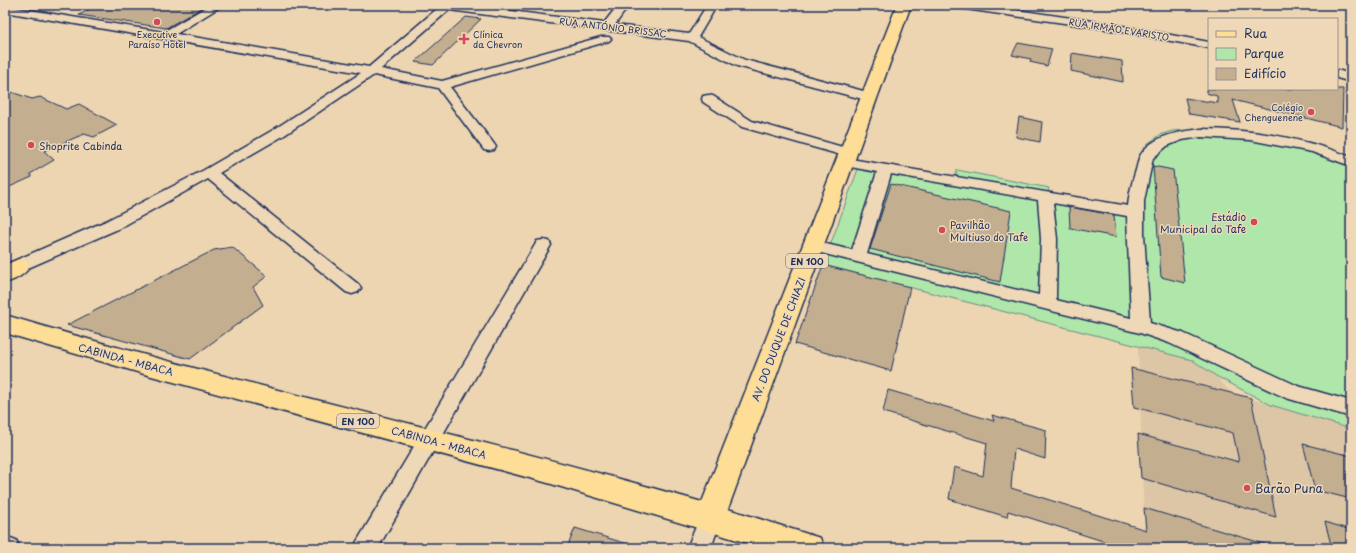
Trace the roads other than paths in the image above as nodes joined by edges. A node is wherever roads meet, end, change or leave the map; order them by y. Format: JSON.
{"nodes":[{"id":1,"x":218,"y":5,"type":"edge"},
{"id":2,"x":445,"y":5,"type":"edge"},
{"id":3,"x":624,"y":5,"type":"edge"},
{"id":4,"x":712,"y":5,"type":"edge"},
{"id":5,"x":904,"y":5,"type":"edge"},
{"id":6,"x":958,"y":5,"type":"edge"},
{"id":7,"x":5,"y":9,"type":"edge"},
{"id":8,"x":27,"y":13,"type":"junction"},
{"id":9,"x":10,"y":21,"type":"dead end"},
{"id":10,"x":607,"y":27,"type":"junction"},
{"id":11,"x":165,"y":36,"type":"junction"},
{"id":12,"x":692,"y":38,"type":"junction"},
{"id":13,"x":606,"y":40,"type":"dead end"},
{"id":14,"x":1208,"y":45,"type":"edge"},
{"id":15,"x":372,"y":71,"type":"junction"},
{"id":16,"x":1338,"y":74,"type":"edge"},
{"id":17,"x":1351,"y":78,"type":"edge"},
{"id":18,"x":442,"y":86,"type":"junction"},
{"id":19,"x":870,"y":97,"type":"junction"},
{"id":20,"x":708,"y":99,"type":"dead end"},
{"id":21,"x":489,"y":147,"type":"dead end"},
{"id":22,"x":847,"y":158,"type":"junction"},
{"id":23,"x":1351,"y":162,"type":"edge"},
{"id":24,"x":885,"y":170,"type":"junction"},
{"id":25,"x":209,"y":173,"type":"junction"},
{"id":26,"x":1045,"y":197,"type":"junction"},
{"id":27,"x":1134,"y":212,"type":"junction"},
{"id":28,"x":543,"y":245,"type":"dead end"},
{"id":29,"x":813,"y":246,"type":"junction"},
{"id":30,"x":858,"y":257,"type":"junction"},
{"id":31,"x":9,"y":271,"type":"edge"},
{"id":32,"x":352,"y":288,"type":"dead end"},
{"id":33,"x":1047,"y":304,"type":"junction"},
{"id":34,"x":5,"y":324,"type":"edge"},
{"id":35,"x":1141,"y":327,"type":"junction"},
{"id":36,"x":1351,"y":409,"type":"edge"},
{"id":37,"x":428,"y":439,"type":"junction"},
{"id":38,"x":711,"y":517,"type":"junction"},
{"id":39,"x":5,"y":547,"type":"edge"},
{"id":40,"x":8,"y":548,"type":"edge"},
{"id":41,"x":365,"y":548,"type":"edge"},
{"id":42,"x":699,"y":548,"type":"edge"},
{"id":43,"x":809,"y":548,"type":"edge"}],
"edges":[{"from":1,"to":11,"type":"street"},
{"from":2,"to":10,"type":"street","name":"RUA ANTÓNIO BRISSAC"},
{"from":2,"to":15,"type":"street"},
{"from":3,"to":10,"type":"street"},
{"from":4,"to":12,"type":"street"},
{"from":5,"to":19,"type":"main road","name":"AV. DO DUQUE DE CHIAZI","number":"EN 100"},
{"from":6,"to":14,"type":"street","name":"RUA IRMÃO EVARISTO"},
{"from":7,"to":8,"type":"street"},
{"from":8,"to":9,"type":"street"},
{"from":8,"to":11,"type":"street"},
{"from":10,"to":12,"type":"street","name":"RUA ANTÓNIO BRISSAC"},
{"from":11,"to":15,"type":"street"},
{"from":12,"to":19,"type":"street","name":"RUA ANTÓNIO BRISSAC"},
{"from":13,"to":18,"type":"street"},
{"from":15,"to":18,"type":"street"},
{"from":15,"to":25,"type":"street"},
{"from":16,"to":17,"type":"street"},
{"from":18,"to":21,"type":"street"},
{"from":19,"to":22,"type":"main road","name":"AV. DO DUQUE DE CHIAZI","number":"EN 100"},
{"from":20,"to":22,"type":"street"},
{"from":22,"to":24,"type":"street"},
{"from":22,"to":29,"type":"main road","name":"AV. DO DUQUE DE CHIAZI","number":"EN 100"},
{"from":23,"to":27,"type":"street"},
{"from":24,"to":26,"type":"street"},
{"from":24,"to":30,"type":"street"},
{"from":25,"to":31,"type":"street"},
{"from":25,"to":32,"type":"street"},
{"from":26,"to":27,"type":"street"},
{"from":26,"to":33,"type":"street"},
{"from":27,"to":35,"type":"street"},
{"from":28,"to":37,"type":"street"},
{"from":29,"to":30,"type":"street"},
{"from":29,"to":38,"type":"main road","name":"AV. DO DUQUE DE CHIAZI","number":"EN 100"},
{"from":30,"to":33,"type":"street"},
{"from":33,"to":35,"type":"street"},
{"from":34,"to":37,"type":"main road","name":"CABINDA - MBACA","number":"EN 100"},
{"from":35,"to":36,"type":"street"},
{"from":37,"to":38,"type":"main road","name":"CABINDA - MBACA","number":"EN 100"},
{"from":37,"to":41,"type":"street"},
{"from":38,"to":42,"type":"street"},
{"from":38,"to":43,"type":"main road","name":"CABINDA - MBACA"},
{"from":39,"to":40,"type":"street"}]}
